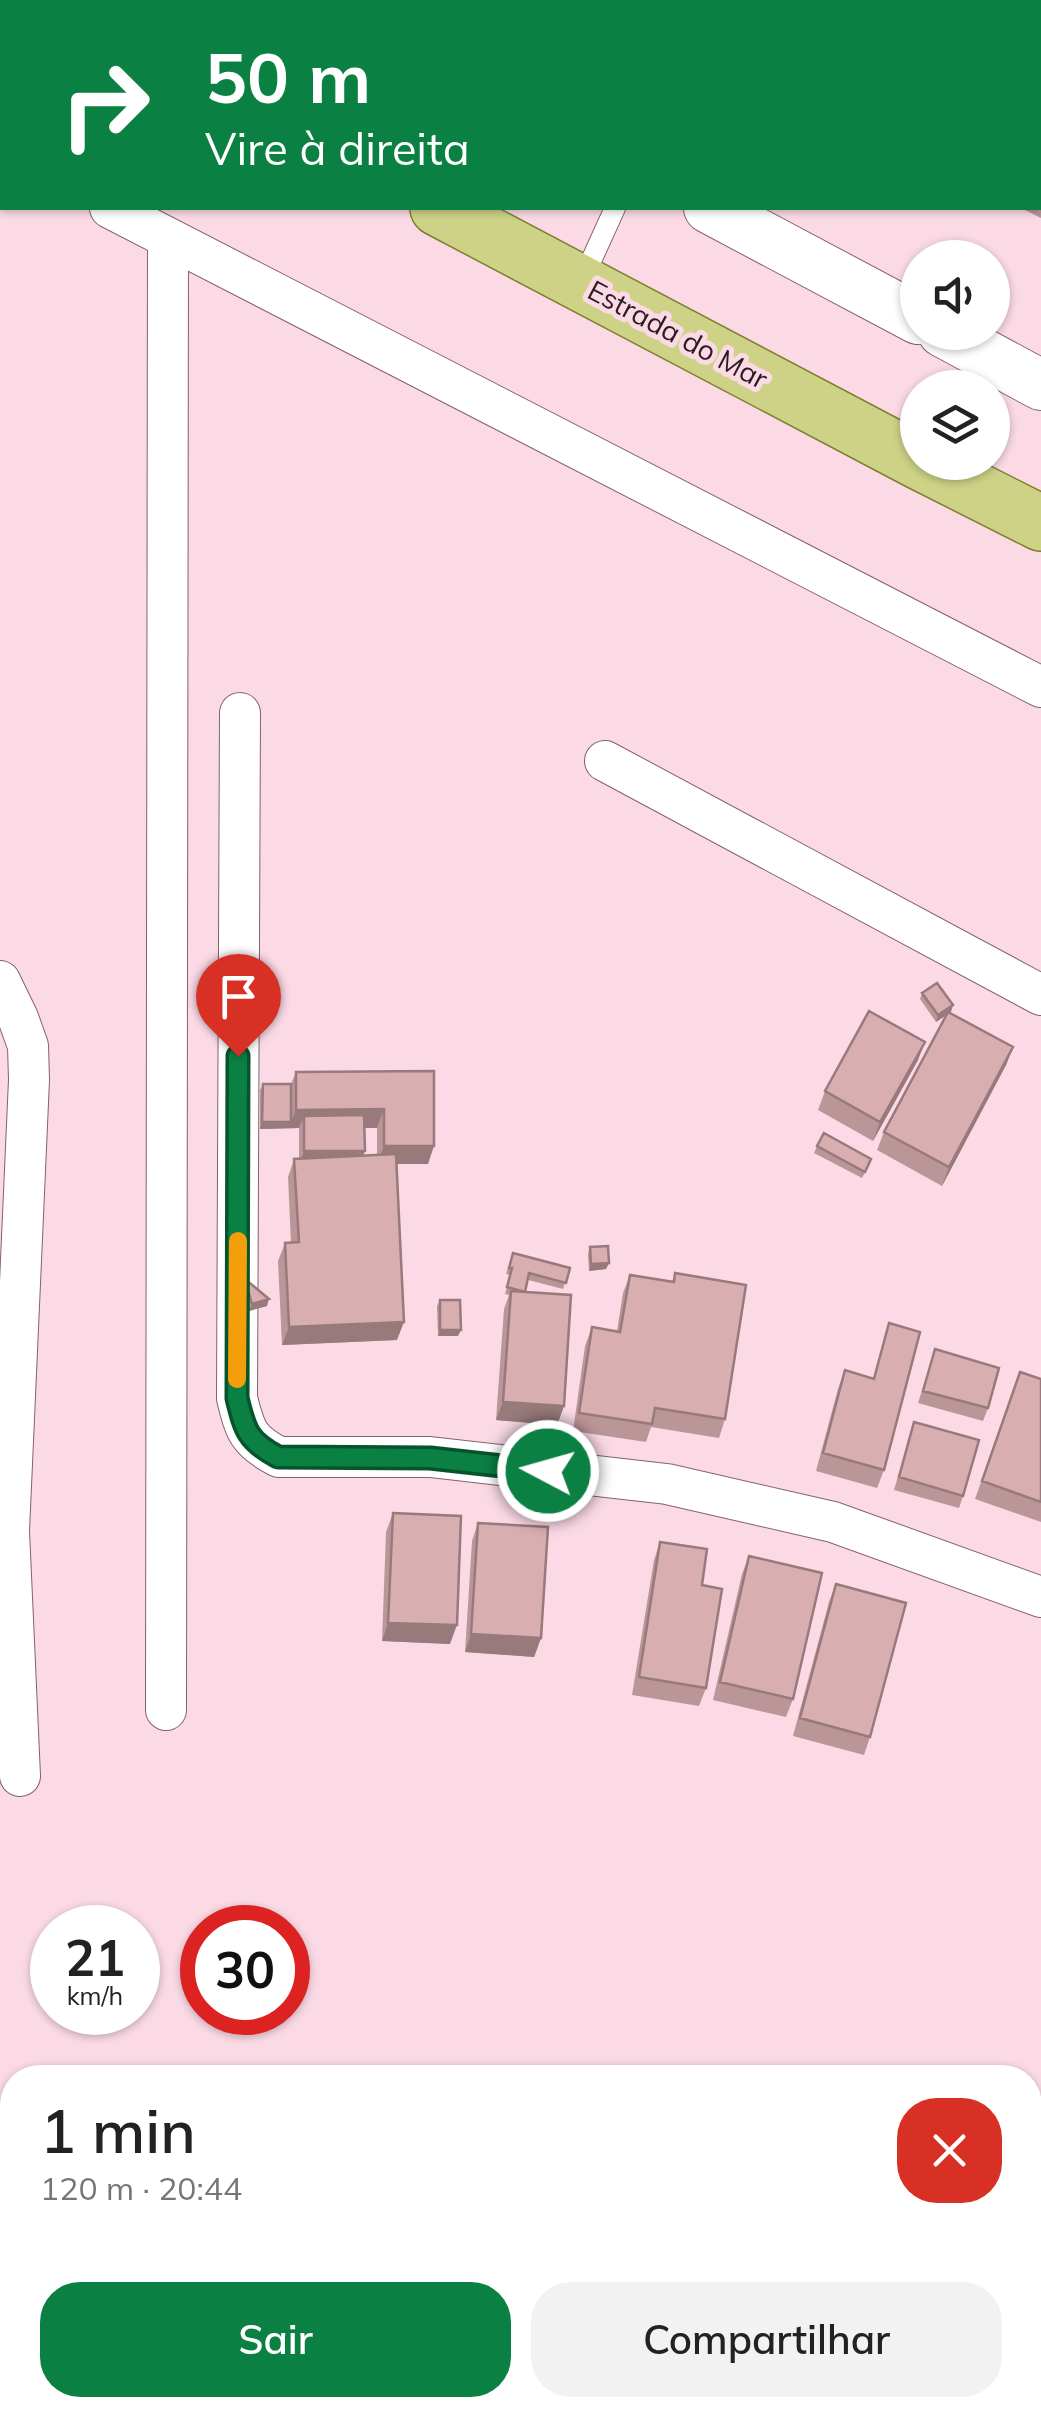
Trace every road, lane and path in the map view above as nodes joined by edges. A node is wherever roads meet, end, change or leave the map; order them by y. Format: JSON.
{"nodes":[{"id":1,"x":114,"y":210,"type":"edge"},
{"id":2,"x":442,"y":210,"type":"edge"},
{"id":3,"x":614,"y":210,"type":"edge"},
{"id":4,"x":712,"y":210,"type":"edge"},
{"id":5,"x":168,"y":238,"type":"junction"},
{"id":6,"x":581,"y":283,"type":"junction"},
{"id":7,"x":900,"y":309,"type":"edge"},
{"id":8,"x":976,"y":350,"type":"edge"},
{"id":9,"x":1041,"y":385,"type":"edge"},
{"id":10,"x":900,"y":452,"type":"edge"},
{"id":11,"x":954,"y":480,"type":"edge"},
{"id":12,"x":1033,"y":521,"type":"edge"},
{"id":13,"x":1041,"y":687,"type":"edge"},
{"id":14,"x":240,"y":713,"type":"dead end"},
{"id":15,"x":604,"y":761,"type":"dead end"},
{"id":16,"x":0,"y":981,"type":"edge"},
{"id":17,"x":1041,"y":995,"type":"edge"},
{"id":18,"x":1041,"y":1597,"type":"edge"},
{"id":19,"x":166,"y":1710,"type":"dead end"},
{"id":20,"x":20,"y":1776,"type":"dead end"}],
"edges":[{"from":1,"to":5,"type":"street"},
{"from":2,"to":6,"type":"main road","name":"Estrada do Mar"},
{"from":3,"to":6,"type":"lane"},
{"from":4,"to":7,"type":"street"},
{"from":5,"to":13,"type":"street"},
{"from":5,"to":19,"type":"street"},
{"from":6,"to":10,"type":"main road","name":"Estrada do Mar"},
{"from":8,"to":9,"type":"street"},
{"from":11,"to":12,"type":"main road","name":"Estrada do Mar"},
{"from":14,"to":18,"type":"street"},
{"from":15,"to":17,"type":"street"},
{"from":16,"to":20,"type":"street"}]}
